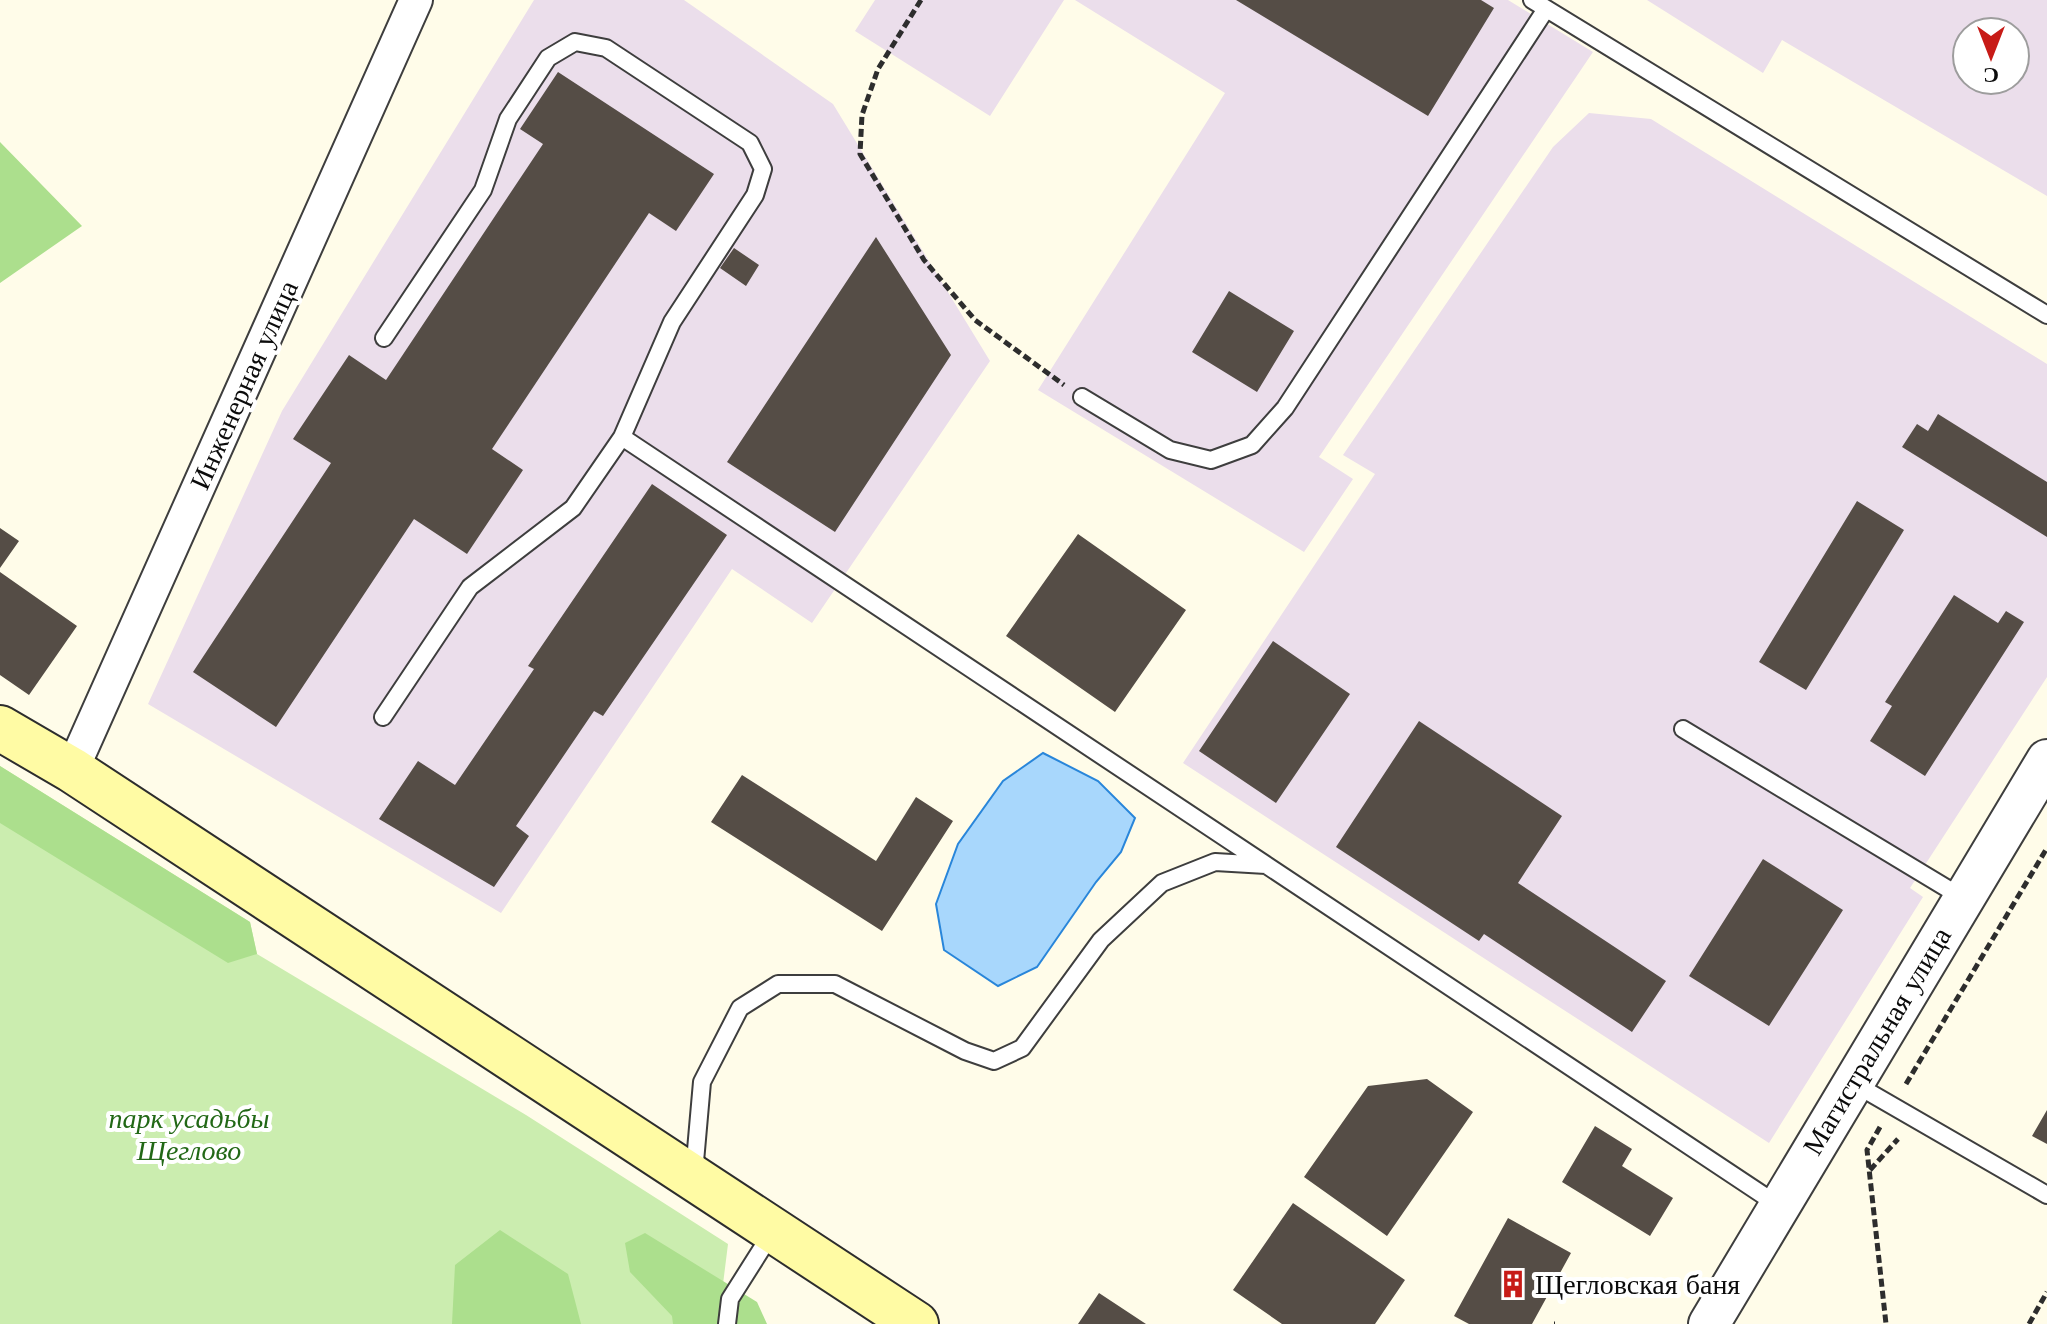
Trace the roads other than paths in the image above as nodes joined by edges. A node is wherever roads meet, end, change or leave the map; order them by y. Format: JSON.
{"nodes":[{"id":1,"x":416,"y":0,"type":"edge"},
{"id":2,"x":1539,"y":4,"type":"edge"},
{"id":3,"x":2047,"y":315,"type":"edge"},
{"id":4,"x":384,"y":338,"type":"dead end"},
{"id":5,"x":1082,"y":397,"type":"road end"},
{"id":6,"x":622,"y":437,"type":"junction"},
{"id":7,"x":383,"y":717,"type":"dead end"},
{"id":8,"x":0,"y":728,"type":"edge"},
{"id":9,"x":1683,"y":729,"type":"dead end"},
{"id":10,"x":2047,"y":760,"type":"edge"},
{"id":11,"x":72,"y":770,"type":"junction"},
{"id":12,"x":1267,"y":865,"type":"junction"},
{"id":13,"x":1963,"y":898,"type":"junction"},
{"id":14,"x":1852,"y":1083,"type":"junction"},
{"id":15,"x":694,"y":1179,"type":"junction"},
{"id":16,"x":2047,"y":1195,"type":"edge"},
{"id":17,"x":1778,"y":1205,"type":"junction"},
{"id":18,"x":773,"y":1231,"type":"junction"},
{"id":19,"x":727,"y":1324,"type":"edge"},
{"id":20,"x":916,"y":1324,"type":"edge"},
{"id":21,"x":1709,"y":1324,"type":"edge"}],
"edges":[{"from":1,"to":11,"type":"street","name":"Инженерная улица"},
{"from":2,"to":3,"type":"lane"},
{"from":2,"to":5,"type":"lane"},
{"from":4,"to":6,"type":"lane"},
{"from":6,"to":7,"type":"lane"},
{"from":6,"to":12,"type":"lane"},
{"from":8,"to":11,"type":"main road"},
{"from":9,"to":13,"type":"lane"},
{"from":10,"to":13,"type":"street","name":"Магистральная улица"},
{"from":11,"to":15,"type":"main road"},
{"from":12,"to":15,"type":"lane"},
{"from":12,"to":17,"type":"lane"},
{"from":13,"to":14,"type":"street","name":"Магистральная улица"},
{"from":14,"to":16,"type":"lane"},
{"from":14,"to":17,"type":"street","name":"Магистральная улица"},
{"from":15,"to":18,"type":"main road"},
{"from":17,"to":21,"type":"street","name":"Магистральная улица"},
{"from":18,"to":19,"type":"lane"},
{"from":18,"to":20,"type":"main road"}]}
